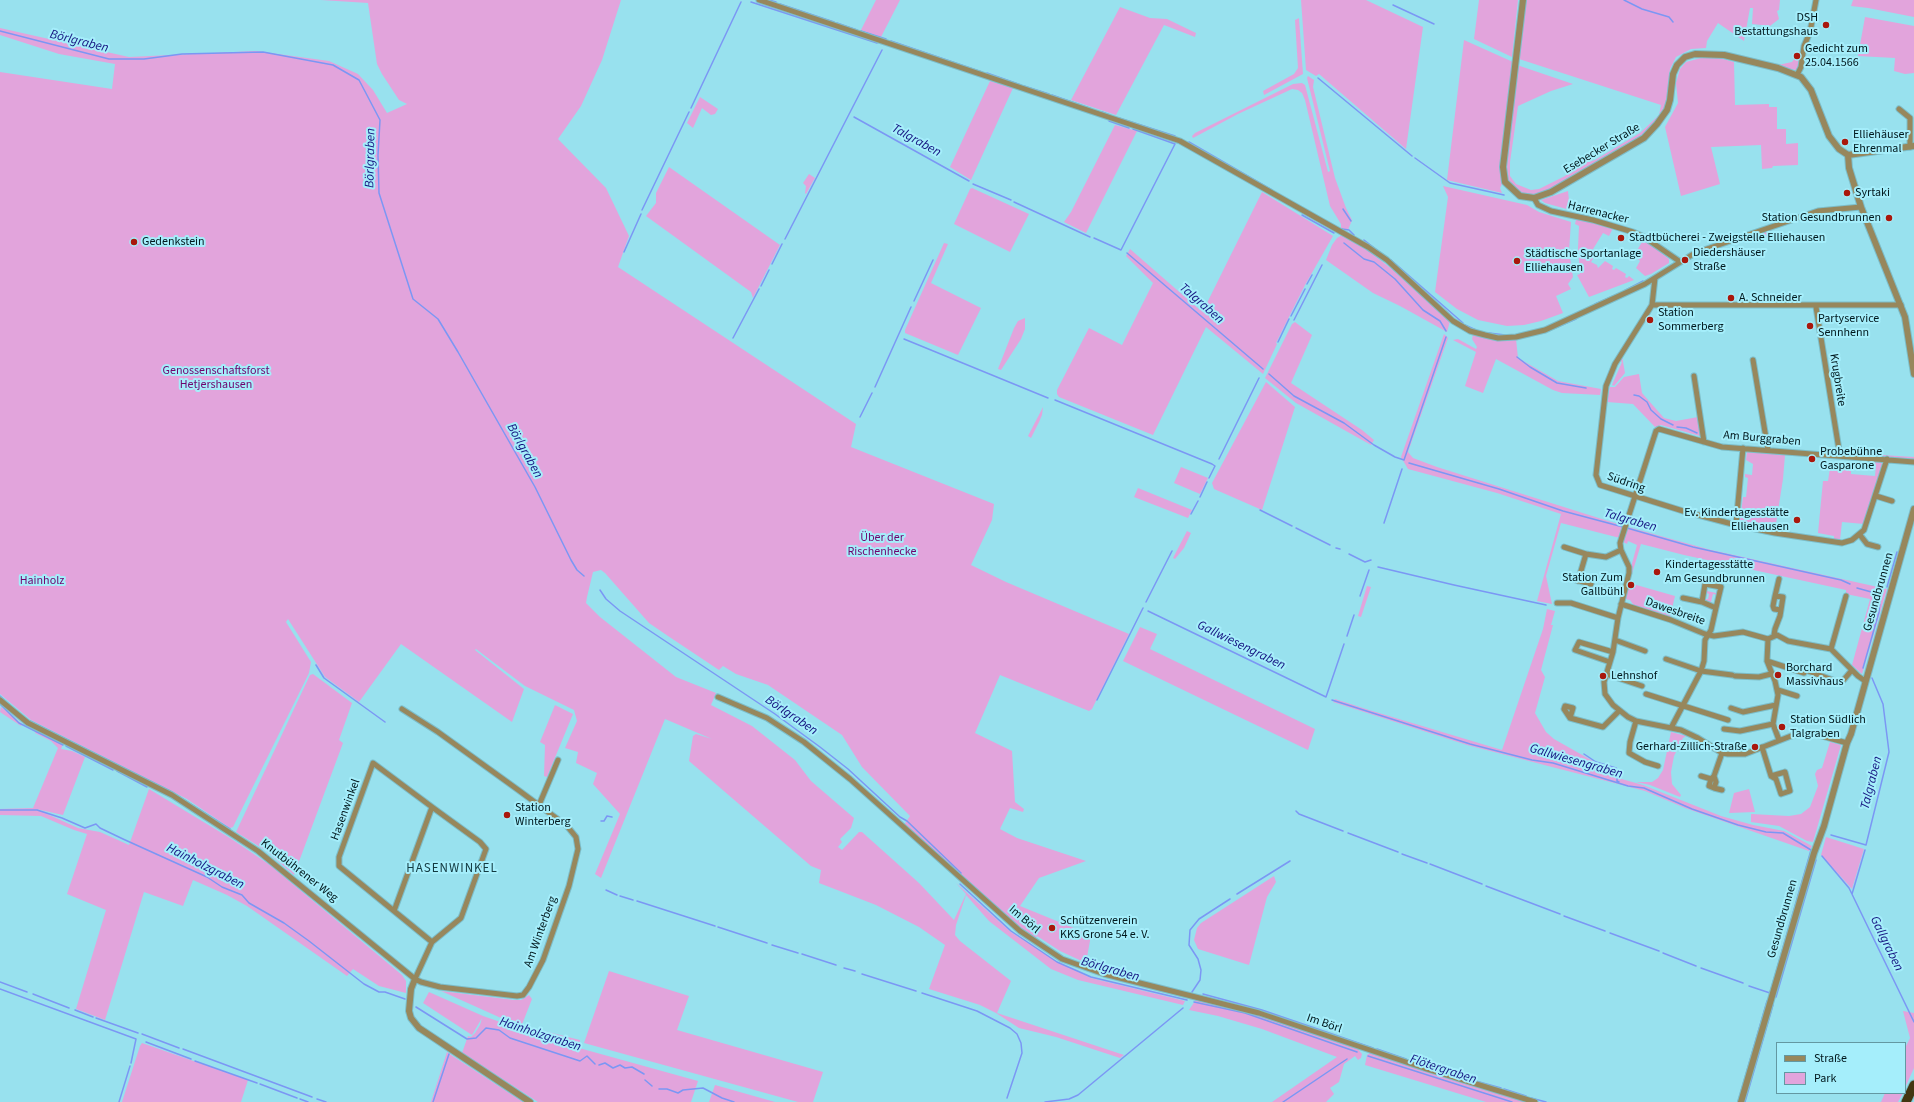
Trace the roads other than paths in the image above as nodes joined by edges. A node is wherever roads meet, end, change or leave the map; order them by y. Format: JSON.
{"nodes":[{"id":1,"x":759,"y":0,"type":"edge"},
{"id":2,"x":1523,"y":0,"type":"edge"},
{"id":3,"x":1816,"y":0,"type":"edge"},
{"id":4,"x":1797,"y":75,"type":"junction"},
{"id":5,"x":1899,"y":109,"type":"dead end"},
{"id":6,"x":1912,"y":147,"type":"edge"},
{"id":7,"x":1848,"y":155,"type":"junction"},
{"id":8,"x":1534,"y":198,"type":"junction"},
{"id":9,"x":1861,"y":207,"type":"junction"},
{"id":10,"x":1679,"y":262,"type":"junction"},
{"id":11,"x":1655,"y":278,"type":"junction"},
{"id":12,"x":1652,"y":305,"type":"junction"},
{"id":13,"x":1901,"y":305,"type":"junction"},
{"id":14,"x":1816,"y":306,"type":"junction"},
{"id":15,"x":1753,"y":360,"type":"dead end"},
{"id":16,"x":1914,"y":372,"type":"edge"},
{"id":17,"x":1694,"y":376,"type":"dead end"},
{"id":18,"x":1704,"y":442,"type":"junction"},
{"id":19,"x":1744,"y":448,"type":"junction"},
{"id":20,"x":1768,"y":450,"type":"junction"},
{"id":21,"x":1840,"y":456,"type":"junction"},
{"id":22,"x":1887,"y":459,"type":"junction"},
{"id":23,"x":1914,"y":462,"type":"edge"},
{"id":24,"x":1876,"y":496,"type":"junction"},
{"id":25,"x":1635,"y":497,"type":"junction"},
{"id":26,"x":1892,"y":501,"type":"dead end"},
{"id":27,"x":1914,"y":509,"type":"edge"},
{"id":28,"x":1736,"y":525,"type":"junction"},
{"id":29,"x":1860,"y":535,"type":"junction"},
{"id":30,"x":1878,"y":547,"type":"dead end"},
{"id":31,"x":1564,"y":548,"type":"dead end"},
{"id":32,"x":1621,"y":550,"type":"junction"},
{"id":33,"x":1586,"y":554,"type":"junction"},
{"id":34,"x":1569,"y":578,"type":"dead end"},
{"id":35,"x":1578,"y":580,"type":"junction"},
{"id":36,"x":1779,"y":580,"type":"dead end"},
{"id":37,"x":1591,"y":584,"type":"dead end"},
{"id":38,"x":1775,"y":596,"type":"junction"},
{"id":39,"x":1846,"y":596,"type":"dead end"},
{"id":40,"x":1683,"y":598,"type":"dead end"},
{"id":41,"x":1702,"y":602,"type":"junction"},
{"id":42,"x":1558,"y":603,"type":"dead end"},
{"id":43,"x":1621,"y":604,"type":"junction"},
{"id":44,"x":1716,"y":608,"type":"junction"},
{"id":45,"x":1781,"y":610,"type":"junction"},
{"id":46,"x":1618,"y":618,"type":"junction"},
{"id":47,"x":1708,"y":635,"type":"junction"},
{"id":48,"x":1774,"y":635,"type":"junction"},
{"id":49,"x":1768,"y":639,"type":"junction"},
{"id":50,"x":1615,"y":640,"type":"junction"},
{"id":51,"x":1831,"y":649,"type":"junction"},
{"id":52,"x":1645,"y":651,"type":"dead end"},
{"id":53,"x":1613,"y":652,"type":"junction"},
{"id":54,"x":1666,"y":659,"type":"dead end"},
{"id":55,"x":1767,"y":661,"type":"junction"},
{"id":56,"x":1610,"y":662,"type":"junction"},
{"id":57,"x":1852,"y":670,"type":"junction"},
{"id":58,"x":1701,"y":671,"type":"junction"},
{"id":59,"x":1606,"y":674,"type":"junction"},
{"id":60,"x":1771,"y":674,"type":"junction"},
{"id":61,"x":1865,"y":681,"type":"junction"},
{"id":62,"x":1642,"y":686,"type":"dead end"},
{"id":63,"x":1778,"y":690,"type":"junction"},
{"id":64,"x":1646,"y":694,"type":"dead end"},
{"id":65,"x":1797,"y":696,"type":"dead end"},
{"id":66,"x":718,"y":697,"type":"dead end"},
{"id":67,"x":0,"y":700,"type":"edge"},
{"id":68,"x":1776,"y":705,"type":"junction"},
{"id":69,"x":1682,"y":706,"type":"junction"},
{"id":70,"x":1731,"y":708,"type":"dead end"},
{"id":71,"x":402,"y":709,"type":"dead end"},
{"id":72,"x":1620,"y":711,"type":"junction"},
{"id":73,"x":1570,"y":718,"type":"dead end"},
{"id":74,"x":1728,"y":720,"type":"dead end"},
{"id":75,"x":1636,"y":721,"type":"junction"},
{"id":76,"x":1773,"y":724,"type":"junction"},
{"id":77,"x":1671,"y":728,"type":"junction"},
{"id":78,"x":1724,"y":729,"type":"dead end"},
{"id":79,"x":1779,"y":740,"type":"junction"},
{"id":80,"x":1847,"y":743,"type":"junction"},
{"id":81,"x":1762,"y":747,"type":"junction"},
{"id":82,"x":1722,"y":753,"type":"junction"},
{"id":83,"x":558,"y":760,"type":"dead end"},
{"id":84,"x":1658,"y":766,"type":"dead end"},
{"id":85,"x":1701,"y":776,"type":"dead end"},
{"id":86,"x":1771,"y":776,"type":"junction"},
{"id":87,"x":1712,"y":778,"type":"junction"},
{"id":88,"x":1722,"y":790,"type":"dead end"},
{"id":89,"x":538,"y":805,"type":"junction"},
{"id":90,"x":432,"y":807,"type":"junction"},
{"id":91,"x":394,"y":911,"type":"junction"},
{"id":92,"x":432,"y":942,"type":"junction"},
{"id":93,"x":414,"y":979,"type":"junction"},
{"id":94,"x":1914,"y":1085,"type":"edge"},
{"id":95,"x":530,"y":1102,"type":"edge"},
{"id":96,"x":1535,"y":1102,"type":"edge"},
{"id":97,"x":1742,"y":1102,"type":"edge"},
{"id":98,"x":1906,"y":1102,"type":"edge"}],
"edges":[{"from":1,"to":11,"type":"street"},
{"from":2,"to":8,"type":"street"},
{"from":3,"to":4,"type":"street"},
{"from":4,"to":7,"type":"street"},
{"from":4,"to":8,"type":"street","name":"Esebecker Straße"},
{"from":5,"to":6,"type":"street"},
{"from":6,"to":7,"type":"street"},
{"from":7,"to":9,"type":"street"},
{"from":8,"to":10,"type":"street","name":"Harrenacker"},
{"from":9,"to":10,"type":"street"},
{"from":9,"to":13,"type":"street"},
{"from":10,"to":11,"type":"street"},
{"from":11,"to":12,"type":"street","name":"Südring"},
{"from":12,"to":14,"type":"street"},
{"from":12,"to":25,"type":"street","name":"Südring"},
{"from":13,"to":14,"type":"street"},
{"from":13,"to":16,"type":"street"},
{"from":14,"to":21,"type":"street","name":"Krugbreite"},
{"from":15,"to":20,"type":"street"},
{"from":17,"to":18,"type":"street"},
{"from":18,"to":19,"type":"street","name":"Am Burggraben"},
{"from":18,"to":25,"type":"street","name":"Am Burggraben"},
{"from":19,"to":20,"type":"street","name":"Am Burggraben"},
{"from":19,"to":28,"type":"street"},
{"from":20,"to":21,"type":"street","name":"Am Burggraben"},
{"from":21,"to":22,"type":"street","name":"Am Burggraben"},
{"from":22,"to":23,"type":"street","name":"Am Burggraben"},
{"from":22,"to":24,"type":"street"},
{"from":24,"to":26,"type":"street"},
{"from":24,"to":29,"type":"street"},
{"from":25,"to":28,"type":"street","name":"Südring"},
{"from":25,"to":32,"type":"street"},
{"from":27,"to":61,"type":"street","name":"Gesundbrunnen"},
{"from":28,"to":29,"type":"street","name":"Südring"},
{"from":29,"to":30,"type":"street"},
{"from":31,"to":33,"type":"street"},
{"from":32,"to":33,"type":"street"},
{"from":32,"to":43,"type":"street"},
{"from":33,"to":35,"type":"street"},
{"from":34,"to":35,"type":"street"},
{"from":35,"to":37,"type":"street"},
{"from":36,"to":38,"type":"street"},
{"from":38,"to":45,"type":"street"},
{"from":38,"to":45,"type":"street"},
{"from":39,"to":51,"type":"street"},
{"from":40,"to":41,"type":"street"},
{"from":41,"to":44,"type":"street"},
{"from":41,"to":44,"type":"street"},
{"from":42,"to":46,"type":"street"},
{"from":43,"to":46,"type":"street"},
{"from":43,"to":47,"type":"street","name":"Dawesbreite"},
{"from":44,"to":47,"type":"street"},
{"from":45,"to":48,"type":"street"},
{"from":46,"to":50,"type":"street"},
{"from":47,"to":49,"type":"street","name":"Dawesbreite"},
{"from":47,"to":58,"type":"street"},
{"from":48,"to":49,"type":"street"},
{"from":48,"to":51,"type":"street"},
{"from":49,"to":55,"type":"street"},
{"from":50,"to":52,"type":"street"},
{"from":50,"to":53,"type":"street"},
{"from":51,"to":57,"type":"street"},
{"from":53,"to":56,"type":"street"},
{"from":53,"to":56,"type":"street"},
{"from":54,"to":58,"type":"street"},
{"from":55,"to":57,"type":"street"},
{"from":55,"to":60,"type":"street"},
{"from":56,"to":59,"type":"street"},
{"from":57,"to":61,"type":"street"},
{"from":58,"to":60,"type":"street"},
{"from":58,"to":69,"type":"street"},
{"from":59,"to":62,"type":"street"},
{"from":59,"to":72,"type":"street"},
{"from":60,"to":63,"type":"street"},
{"from":61,"to":80,"type":"street","name":"Gesundbrunnen"},
{"from":63,"to":65,"type":"street"},
{"from":63,"to":68,"type":"street"},
{"from":64,"to":69,"type":"street"},
{"from":66,"to":96,"type":"street","name":"Im Börl"},
{"from":67,"to":93,"type":"street","name":"Knutbührener Weg"},
{"from":68,"to":70,"type":"street"},
{"from":68,"to":76,"type":"street"},
{"from":69,"to":74,"type":"street"},
{"from":69,"to":77,"type":"street"},
{"from":71,"to":89,"type":"street","name":"Am Winterberg"},
{"from":72,"to":73,"type":"street"},
{"from":72,"to":75,"type":"street"},
{"from":75,"to":77,"type":"street"},
{"from":75,"to":84,"type":"street"},
{"from":76,"to":78,"type":"street"},
{"from":76,"to":79,"type":"street"},
{"from":77,"to":82,"type":"street"},
{"from":79,"to":80,"type":"street"},
{"from":79,"to":81,"type":"street"},
{"from":80,"to":97,"type":"street","name":"Gesundbrunnen"},
{"from":81,"to":82,"type":"street"},
{"from":81,"to":86,"type":"street"},
{"from":82,"to":87,"type":"street"},
{"from":83,"to":89,"type":"street"},
{"from":85,"to":87,"type":"street"},
{"from":86,"to":86,"type":"street"},
{"from":87,"to":88,"type":"street"},
{"from":89,"to":93,"type":"street","name":"Am Winterberg"},
{"from":90,"to":91,"type":"street"},
{"from":90,"to":91,"type":"street","name":"Hasenwinkel"},
{"from":90,"to":92,"type":"street","name":"Hasenwinkel"},
{"from":91,"to":92,"type":"street","name":"Hasenwinkel"},
{"from":92,"to":93,"type":"street","name":"Hasenwinkel"},
{"from":93,"to":95,"type":"street"},
{"from":94,"to":98,"type":"highway"}]}
